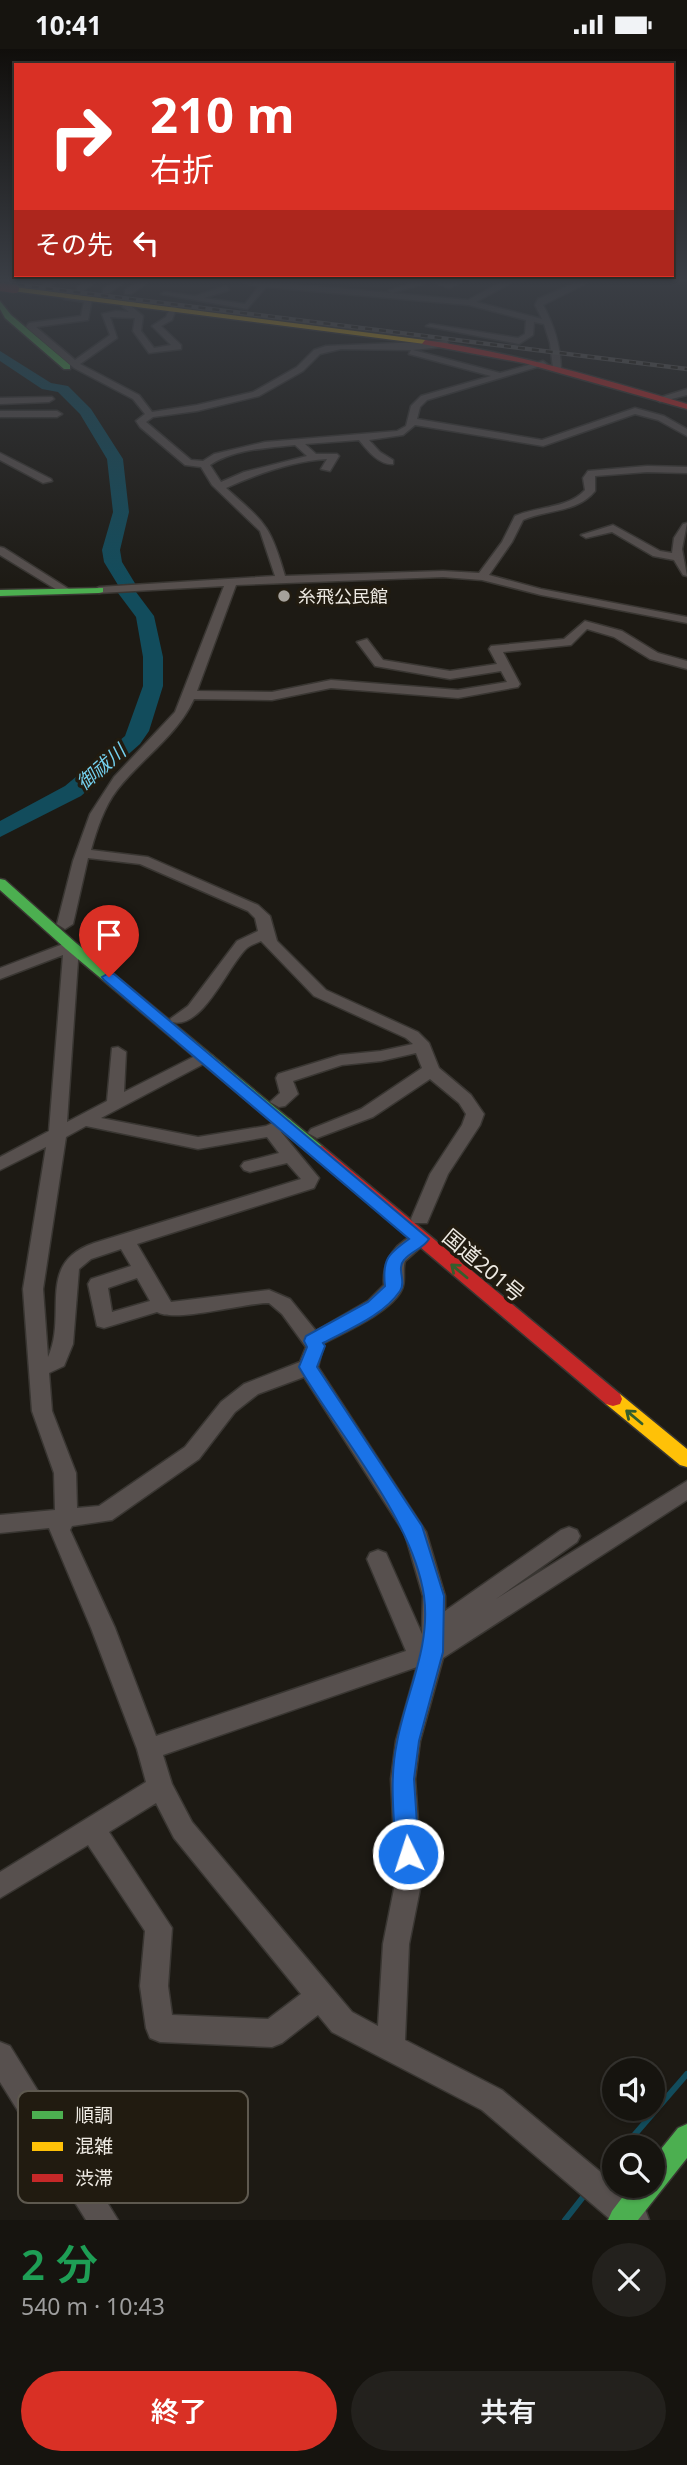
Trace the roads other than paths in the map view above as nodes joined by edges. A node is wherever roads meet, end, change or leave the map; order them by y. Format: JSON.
{"nodes":[{"id":1,"x":111,"y":384,"type":"edge"},
{"id":2,"x":273,"y":384,"type":"edge"},
{"id":3,"x":471,"y":384,"type":"edge"},
{"id":4,"x":611,"y":384,"type":"edge"},
{"id":5,"x":687,"y":392,"type":"edge"},
{"id":6,"x":657,"y":398,"type":"junction"},
{"id":7,"x":49,"y":399,"type":"dead end"},
{"id":8,"x":0,"y":401,"type":"edge"},
{"id":9,"x":687,"y":407,"type":"edge"},
{"id":10,"x":635,"y":411,"type":"junction"},
{"id":11,"x":0,"y":414,"type":"edge"},
{"id":12,"x":57,"y":414,"type":"dead end"},
{"id":13,"x":150,"y":415,"type":"junction"},
{"id":14,"x":411,"y":421,"type":"junction"},
{"id":15,"x":687,"y":433,"type":"edge"},
{"id":16,"x":362,"y":438,"type":"junction"},
{"id":17,"x":297,"y":442,"type":"junction"},
{"id":18,"x":0,"y":456,"type":"edge"},
{"id":19,"x":314,"y":457,"type":"junction"},
{"id":20,"x":390,"y":462,"type":"dead end"},
{"id":21,"x":205,"y":464,"type":"junction"},
{"id":22,"x":326,"y":469,"type":"dead end"},
{"id":23,"x":687,"y":470,"type":"edge"},
{"id":24,"x":47,"y":481,"type":"dead end"},
{"id":25,"x":221,"y":486,"type":"junction"},
{"id":26,"x":687,"y":526,"type":"edge"},
{"id":27,"x":586,"y":535,"type":"dead end"},
{"id":28,"x":0,"y":550,"type":"edge"},
{"id":29,"x":676,"y":557,"type":"junction"},
{"id":30,"x":687,"y":573,"type":"edge"},
{"id":31,"x":482,"y":576,"type":"junction"},
{"id":32,"x":281,"y":579,"type":"junction"},
{"id":33,"x":232,"y":582,"type":"junction"},
{"id":34,"x":99,"y":590,"type":"joint"},
{"id":35,"x":66,"y":591,"type":"junction"},
{"id":36,"x":0,"y":593,"type":"edge"},
{"id":37,"x":687,"y":620,"type":"edge"},
{"id":38,"x":363,"y":642,"type":"dead end"},
{"id":39,"x":439,"y":661,"type":"dead end"},
{"id":40,"x":687,"y":666,"type":"edge"},
{"id":41,"x":504,"y":667,"type":"junction"},
{"id":42,"x":450,"y":675,"type":"junction"},
{"id":43,"x":192,"y":695,"type":"junction"},
{"id":44,"x":84,"y":853,"type":"junction"},
{"id":45,"x":0,"y":868,"type":"edge"},
{"id":46,"x":0,"y":883,"type":"edge"},
{"id":47,"x":65,"y":924,"type":"junction"},
{"id":48,"x":266,"y":933,"type":"junction"},
{"id":49,"x":71,"y":946,"type":"junction"},
{"id":50,"x":0,"y":974,"type":"edge"},
{"id":51,"x":178,"y":1019,"type":"junction"},
{"id":52,"x":422,"y":1047,"type":"junction"},
{"id":53,"x":118,"y":1052,"type":"dead end"},
{"id":54,"x":205,"y":1056,"type":"junction"},
{"id":55,"x":431,"y":1070,"type":"junction"},
{"id":56,"x":279,"y":1102,"type":"junction"},
{"id":57,"x":115,"y":1104,"type":"junction"},
{"id":58,"x":85,"y":1120,"type":"junction"},
{"id":59,"x":278,"y":1127,"type":"junction"},
{"id":60,"x":317,"y":1133,"type":"junction"},
{"id":61,"x":57,"y":1135,"type":"junction"},
{"id":62,"x":291,"y":1156,"type":"junction"},
{"id":63,"x":0,"y":1164,"type":"edge"},
{"id":64,"x":250,"y":1166,"type":"dead end"},
{"id":65,"x":420,"y":1219,"type":"junction"},
{"id":66,"x":421,"y":1239,"type":"junction"},
{"id":67,"x":126,"y":1241,"type":"junction"},
{"id":68,"x":142,"y":1269,"type":"junction"},
{"id":69,"x":162,"y":1304,"type":"junction"},
{"id":70,"x":313,"y":1341,"type":"junction"},
{"id":71,"x":308,"y":1367,"type":"junction"},
{"id":72,"x":39,"y":1369,"type":"junction"},
{"id":73,"x":687,"y":1439,"type":"edge"},
{"id":74,"x":687,"y":1460,"type":"edge"},
{"id":75,"x":687,"y":1489,"type":"edge"},
{"id":76,"x":64,"y":1518,"type":"junction"},
{"id":77,"x":0,"y":1524,"type":"edge"},
{"id":78,"x":569,"y":1536,"type":"dead end"},
{"id":79,"x":378,"y":1559,"type":"dead end"},
{"id":80,"x":428,"y":1646,"type":"junction"},
{"id":81,"x":149,"y":1749,"type":"junction"},
{"id":82,"x":160,"y":1787,"type":"junction"},
{"id":83,"x":92,"y":1829,"type":"junction"},
{"id":84,"x":0,"y":1886,"type":"edge"},
{"id":85,"x":321,"y":1996,"type":"junction"},
{"id":86,"x":391,"y":2046,"type":"junction"},
{"id":87,"x":0,"y":2056,"type":"edge"},
{"id":88,"x":22,"y":2091,"type":"edge"},
{"id":89,"x":687,"y":2137,"type":"edge"},
{"id":90,"x":665,"y":2165,"type":"edge"},
{"id":91,"x":640,"y":2198,"type":"edge"},
{"id":92,"x":92,"y":2203,"type":"edge"},
{"id":93,"x":627,"y":2218,"type":"edge"},
{"id":94,"x":103,"y":2220,"type":"edge"}],
"edges":[{"from":1,"to":13,"type":"street"},
{"from":2,"to":13,"type":"street"},
{"from":3,"to":14,"type":"street"},
{"from":4,"to":6,"type":"main road"},
{"from":5,"to":6,"type":"street"},
{"from":6,"to":9,"type":"main road"},
{"from":6,"to":10,"type":"street"},
{"from":7,"to":8,"type":"street"},
{"from":10,"to":14,"type":"street"},
{"from":10,"to":15,"type":"street"},
{"from":11,"to":12,"type":"street"},
{"from":13,"to":21,"type":"street"},
{"from":14,"to":16,"type":"street"},
{"from":16,"to":17,"type":"street"},
{"from":16,"to":20,"type":"street"},
{"from":17,"to":19,"type":"street"},
{"from":17,"to":21,"type":"street"},
{"from":18,"to":24,"type":"street"},
{"from":19,"to":22,"type":"street"},
{"from":19,"to":25,"type":"street"},
{"from":21,"to":25,"type":"street"},
{"from":23,"to":31,"type":"street"},
{"from":25,"to":32,"type":"street"},
{"from":26,"to":29,"type":"street"},
{"from":27,"to":29,"type":"street"},
{"from":28,"to":35,"type":"street"},
{"from":29,"to":30,"type":"street"},
{"from":31,"to":32,"type":"street"},
{"from":31,"to":37,"type":"street"},
{"from":32,"to":33,"type":"street"},
{"from":33,"to":34,"type":"street"},
{"from":33,"to":43,"type":"street"},
{"from":34,"to":35,"type":"main road"},
{"from":35,"to":36,"type":"main road"},
{"from":38,"to":42,"type":"street"},
{"from":39,"to":42,"type":"street"},
{"from":40,"to":41,"type":"street"},
{"from":41,"to":42,"type":"street"},
{"from":41,"to":43,"type":"street"},
{"from":43,"to":44,"type":"street"},
{"from":44,"to":47,"type":"street"},
{"from":44,"to":48,"type":"street"},
{"from":45,"to":47,"type":"main road","name":"国道201号"},
{"from":46,"to":49,"type":"main road","name":"国道201号"},
{"from":47,"to":51,"type":"main road","name":"国道201号"},
{"from":48,"to":51,"type":"street"},
{"from":48,"to":52,"type":"street"},
{"from":49,"to":50,"type":"street"},
{"from":49,"to":54,"type":"main road","name":"国道201号"},
{"from":49,"to":61,"type":"street"},
{"from":51,"to":56,"type":"main road","name":"国道201号"},
{"from":52,"to":55,"type":"street"},
{"from":52,"to":56,"type":"street"},
{"from":53,"to":57,"type":"street"},
{"from":54,"to":57,"type":"street"},
{"from":54,"to":59,"type":"main road","name":"国道201号"},
{"from":55,"to":60,"type":"street"},
{"from":55,"to":65,"type":"street"},
{"from":56,"to":60,"type":"main road","name":"国道201号"},
{"from":57,"to":58,"type":"street"},
{"from":58,"to":59,"type":"street"},
{"from":58,"to":61,"type":"street"},
{"from":59,"to":62,"type":"street"},
{"from":59,"to":66,"type":"main road","name":"国道201号"},
{"from":60,"to":65,"type":"main road","name":"国道201号"},
{"from":61,"to":63,"type":"street"},
{"from":61,"to":72,"type":"street"},
{"from":62,"to":64,"type":"street"},
{"from":62,"to":67,"type":"street"},
{"from":65,"to":73,"type":"main road","name":"国道201号"},
{"from":66,"to":70,"type":"street"},
{"from":74,"to":66,"type":"main road","name":"国道201号","one_way":true},
{"from":67,"to":68,"type":"street"},
{"from":67,"to":72,"type":"street"},
{"from":68,"to":69,"type":"street"},
{"from":68,"to":69,"type":"street"},
{"from":69,"to":70,"type":"street"},
{"from":70,"to":71,"type":"street"},
{"from":71,"to":76,"type":"street"},
{"from":71,"to":80,"type":"street"},
{"from":72,"to":76,"type":"street"},
{"from":75,"to":80,"type":"street"},
{"from":76,"to":77,"type":"street"},
{"from":76,"to":81,"type":"street"},
{"from":78,"to":80,"type":"street"},
{"from":79,"to":80,"type":"street"},
{"from":80,"to":81,"type":"street"},
{"from":80,"to":86,"type":"street"},
{"from":81,"to":82,"type":"street"},
{"from":82,"to":83,"type":"street"},
{"from":82,"to":85,"type":"street"},
{"from":83,"to":84,"type":"street"},
{"from":83,"to":85,"type":"street"},
{"from":85,"to":86,"type":"street"},
{"from":86,"to":93,"type":"street"},
{"from":87,"to":88,"type":"street"},
{"from":89,"to":90,"type":"main road"},
{"from":91,"to":93,"type":"main road"},
{"from":92,"to":94,"type":"street"}]}
